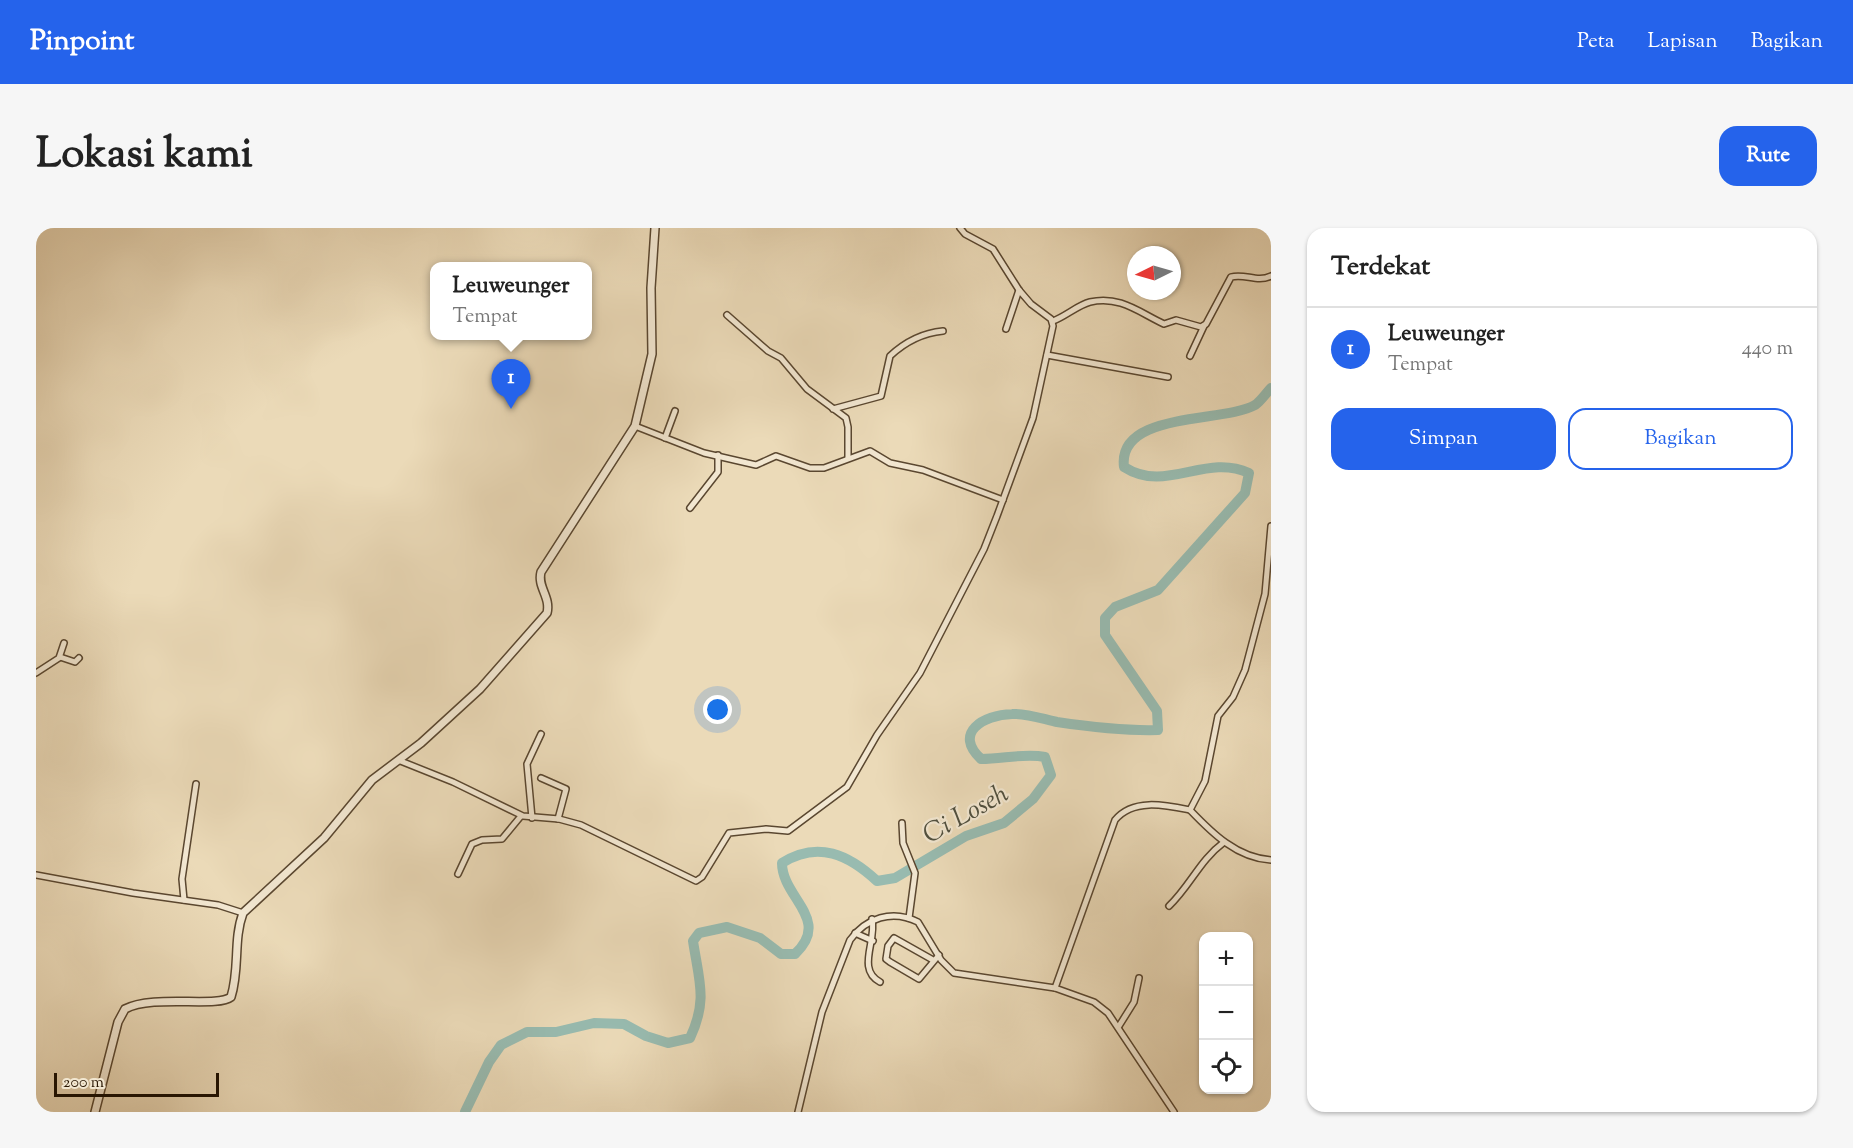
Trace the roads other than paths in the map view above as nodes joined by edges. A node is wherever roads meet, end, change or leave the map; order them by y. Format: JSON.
{"nodes":[{"id":1,"x":655,"y":228,"type":"edge"},
{"id":2,"x":960,"y":228,"type":"edge"},
{"id":3,"x":1271,"y":276,"type":"edge"},
{"id":4,"x":1018,"y":290,"type":"junction"},
{"id":5,"x":727,"y":315,"type":"dead end"},
{"id":6,"x":1053,"y":321,"type":"junction"},
{"id":7,"x":1204,"y":326,"type":"junction"},
{"id":8,"x":1006,"y":328,"type":"dead end"},
{"id":9,"x":943,"y":331,"type":"dead end"},
{"id":10,"x":1047,"y":355,"type":"junction"},
{"id":11,"x":1190,"y":356,"type":"dead end"},
{"id":12,"x":1168,"y":377,"type":"dead end"},
{"id":13,"x":833,"y":409,"type":"junction"},
{"id":14,"x":675,"y":411,"type":"dead end"},
{"id":15,"x":635,"y":426,"type":"junction"},
{"id":16,"x":665,"y":438,"type":"junction"},
{"id":17,"x":718,"y":455,"type":"junction"},
{"id":18,"x":848,"y":458,"type":"junction"},
{"id":19,"x":1003,"y":500,"type":"junction"},
{"id":20,"x":690,"y":508,"type":"dead end"},
{"id":21,"x":1271,"y":526,"type":"edge"},
{"id":22,"x":64,"y":643,"type":"dead end"},
{"id":23,"x":60,"y":657,"type":"junction"},
{"id":24,"x":79,"y":658,"type":"dead end"},
{"id":25,"x":36,"y":673,"type":"edge"},
{"id":26,"x":541,"y":734,"type":"dead end"},
{"id":27,"x":398,"y":760,"type":"junction"},
{"id":28,"x":541,"y":778,"type":"dead end"},
{"id":29,"x":196,"y":784,"type":"dead end"},
{"id":30,"x":1190,"y":810,"type":"junction"},
{"id":31,"x":526,"y":817,"type":"junction"},
{"id":32,"x":558,"y":819,"type":"junction"},
{"id":33,"x":902,"y":823,"type":"dead end"},
{"id":34,"x":1223,"y":843,"type":"junction"},
{"id":35,"x":1271,"y":860,"type":"edge"},
{"id":36,"x":458,"y":874,"type":"dead end"},
{"id":37,"x":36,"y":875,"type":"edge"},
{"id":38,"x":184,"y":900,"type":"junction"},
{"id":39,"x":1169,"y":906,"type":"dead end"},
{"id":40,"x":243,"y":913,"type":"junction"},
{"id":41,"x":909,"y":918,"type":"junction"},
{"id":42,"x":872,"y":920,"type":"junction"},
{"id":43,"x":855,"y":933,"type":"junction"},
{"id":44,"x":873,"y":941,"type":"junction"},
{"id":45,"x":939,"y":955,"type":"junction"},
{"id":46,"x":933,"y":960,"type":"junction"},
{"id":47,"x":1139,"y":978,"type":"dead end"},
{"id":48,"x":880,"y":982,"type":"dead end"},
{"id":49,"x":1055,"y":987,"type":"junction"},
{"id":50,"x":1119,"y":1026,"type":"junction"},
{"id":51,"x":95,"y":1112,"type":"edge"},
{"id":52,"x":798,"y":1112,"type":"edge"},
{"id":53,"x":1174,"y":1112,"type":"edge"}],
"edges":[{"from":1,"to":15,"type":"street"},
{"from":2,"to":4,"type":"street"},
{"from":3,"to":7,"type":"street"},
{"from":4,"to":6,"type":"street"},
{"from":4,"to":8,"type":"street"},
{"from":5,"to":13,"type":"street"},
{"from":6,"to":7,"type":"street"},
{"from":6,"to":10,"type":"street"},
{"from":7,"to":11,"type":"street"},
{"from":9,"to":13,"type":"street"},
{"from":10,"to":12,"type":"street"},
{"from":10,"to":19,"type":"street"},
{"from":13,"to":18,"type":"street"},
{"from":14,"to":16,"type":"street"},
{"from":15,"to":16,"type":"street"},
{"from":15,"to":27,"type":"street"},
{"from":16,"to":17,"type":"street"},
{"from":17,"to":18,"type":"street"},
{"from":17,"to":20,"type":"street"},
{"from":18,"to":19,"type":"street"},
{"from":19,"to":32,"type":"street"},
{"from":21,"to":30,"type":"street"},
{"from":22,"to":23,"type":"street"},
{"from":23,"to":24,"type":"street"},
{"from":23,"to":25,"type":"street"},
{"from":26,"to":31,"type":"street"},
{"from":27,"to":31,"type":"street"},
{"from":27,"to":40,"type":"street"},
{"from":28,"to":32,"type":"street"},
{"from":29,"to":38,"type":"street"},
{"from":30,"to":34,"type":"street"},
{"from":30,"to":49,"type":"street"},
{"from":31,"to":32,"type":"street"},
{"from":31,"to":36,"type":"street"},
{"from":33,"to":41,"type":"street"},
{"from":34,"to":35,"type":"street"},
{"from":34,"to":39,"type":"street"},
{"from":37,"to":38,"type":"street"},
{"from":38,"to":40,"type":"street"},
{"from":40,"to":51,"type":"street"},
{"from":41,"to":42,"type":"street"},
{"from":41,"to":45,"type":"street"},
{"from":42,"to":43,"type":"street"},
{"from":42,"to":44,"type":"street"},
{"from":43,"to":44,"type":"street"},
{"from":43,"to":52,"type":"street"},
{"from":44,"to":48,"type":"street"},
{"from":45,"to":46,"type":"street"},
{"from":45,"to":49,"type":"street"},
{"from":46,"to":46,"type":"street"},
{"from":47,"to":50,"type":"street"},
{"from":49,"to":50,"type":"street"},
{"from":50,"to":53,"type":"street"}]}
